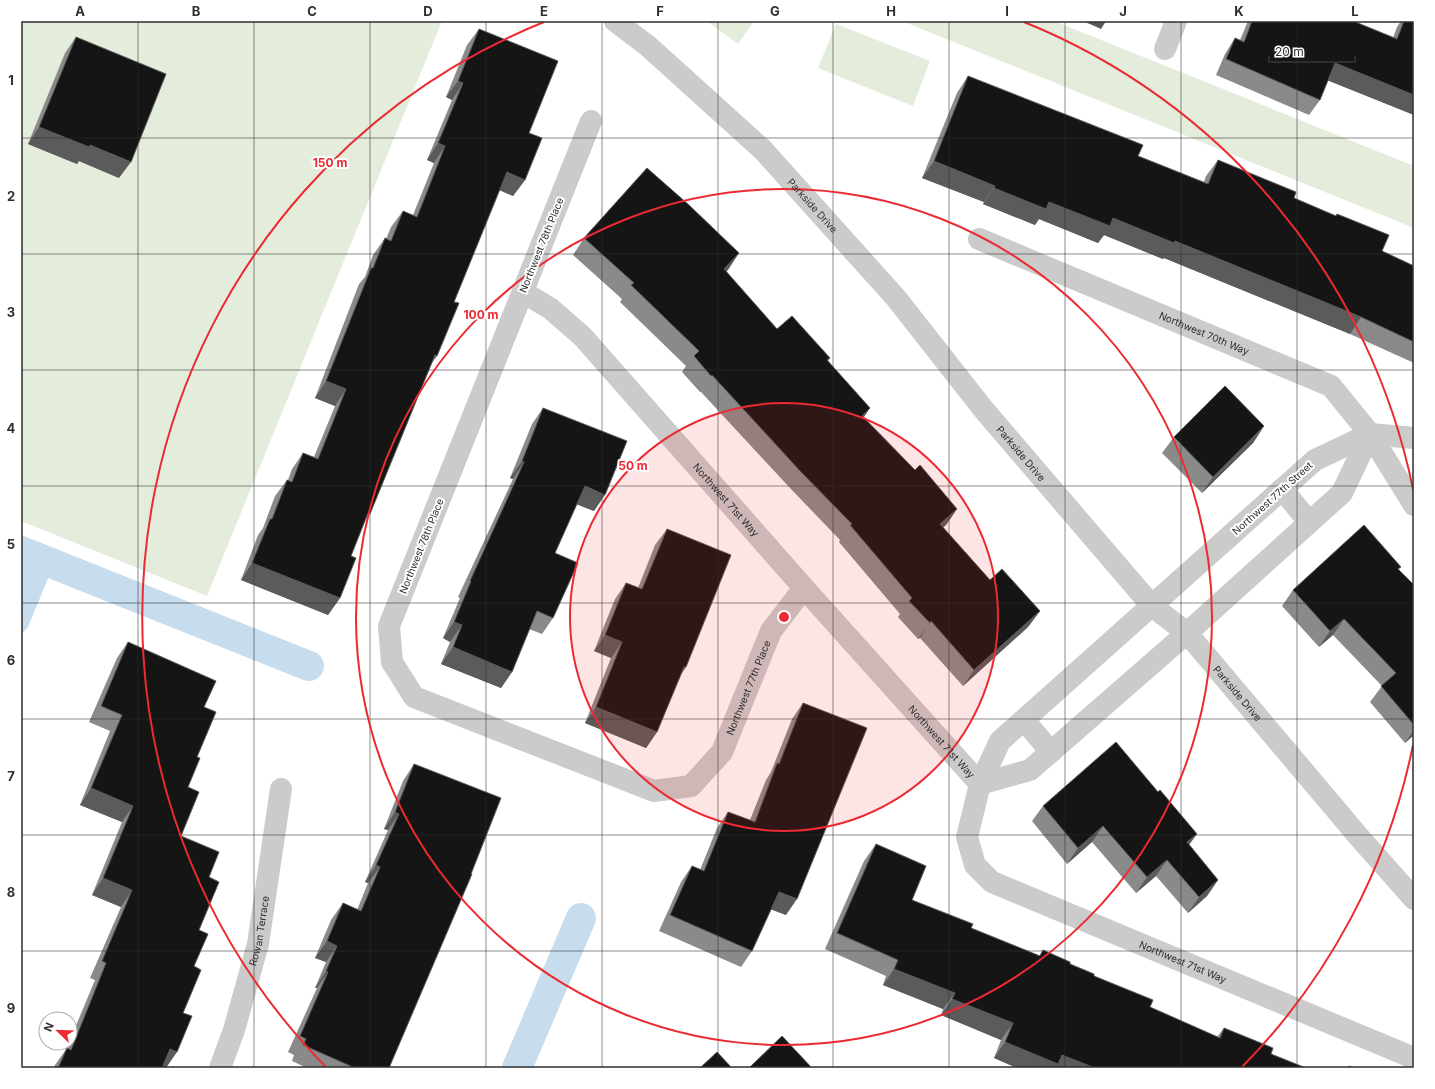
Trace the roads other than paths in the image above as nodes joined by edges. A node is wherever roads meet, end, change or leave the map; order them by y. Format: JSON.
{"nodes":[{"id":1,"x":615,"y":21,"type":"edge"},
{"id":2,"x":1176,"y":21,"type":"edge"},
{"id":3,"x":1165,"y":49,"type":"dead end"},
{"id":4,"x":591,"y":121,"type":"dead end"},
{"id":5,"x":979,"y":239,"type":"dead end"},
{"id":6,"x":523,"y":292,"type":"junction"},
{"id":7,"x":1370,"y":434,"type":"junction"},
{"id":8,"x":1414,"y":438,"type":"edge"},
{"id":9,"x":1282,"y":489,"type":"junction"},
{"id":10,"x":1414,"y":505,"type":"edge"},
{"id":11,"x":1310,"y":522,"type":"junction"},
{"id":12,"x":804,"y":588,"type":"junction"},
{"id":13,"x":1152,"y":606,"type":"junction"},
{"id":14,"x":1187,"y":633,"type":"junction"},
{"id":15,"x":1024,"y":720,"type":"junction"},
{"id":16,"x":1051,"y":752,"type":"junction"},
{"id":17,"x":980,"y":784,"type":"junction"},
{"id":18,"x":691,"y":786,"type":"joint"},
{"id":19,"x":281,"y":788,"type":"dead end"},
{"id":20,"x":1414,"y":899,"type":"edge"},
{"id":21,"x":1408,"y":1056,"type":"dead end"},
{"id":22,"x":220,"y":1068,"type":"edge"}],
"edges":[{"from":1,"to":13,"type":"street","name":"Parkside Drive"},
{"from":2,"to":3,"type":"street"},
{"from":4,"to":6,"type":"street","name":"Northwest 78th Place"},
{"from":5,"to":7,"type":"street","name":"Northwest 70th Way"},
{"from":6,"to":12,"type":"street","name":"Northwest 71st Way"},
{"from":6,"to":18,"type":"street","name":"Northwest 78th Place"},
{"from":7,"to":8,"type":"street"},
{"from":7,"to":9,"type":"street","name":"Northwest 77th Street"},
{"from":7,"to":10,"type":"street","name":"Northwest 70th Way"},
{"from":7,"to":11,"type":"street"},
{"from":9,"to":11,"type":"street"},
{"from":9,"to":13,"type":"street","name":"Northwest 77th Street"},
{"from":11,"to":14,"type":"street"},
{"from":12,"to":17,"type":"street","name":"Northwest 71st Way"},
{"from":12,"to":18,"type":"street","name":"Northwest 77th Place"},
{"from":13,"to":14,"type":"street","name":"Parkside Drive"},
{"from":13,"to":15,"type":"street","name":"Northwest 77th Street"},
{"from":14,"to":16,"type":"street"},
{"from":14,"to":20,"type":"street","name":"Parkside Drive"},
{"from":15,"to":16,"type":"street"},
{"from":15,"to":17,"type":"street","name":"Northwest 77th Street"},
{"from":16,"to":17,"type":"street"},
{"from":17,"to":21,"type":"street","name":"Northwest 71st Way"},
{"from":19,"to":22,"type":"street","name":"Rowan Terrace"}]}
